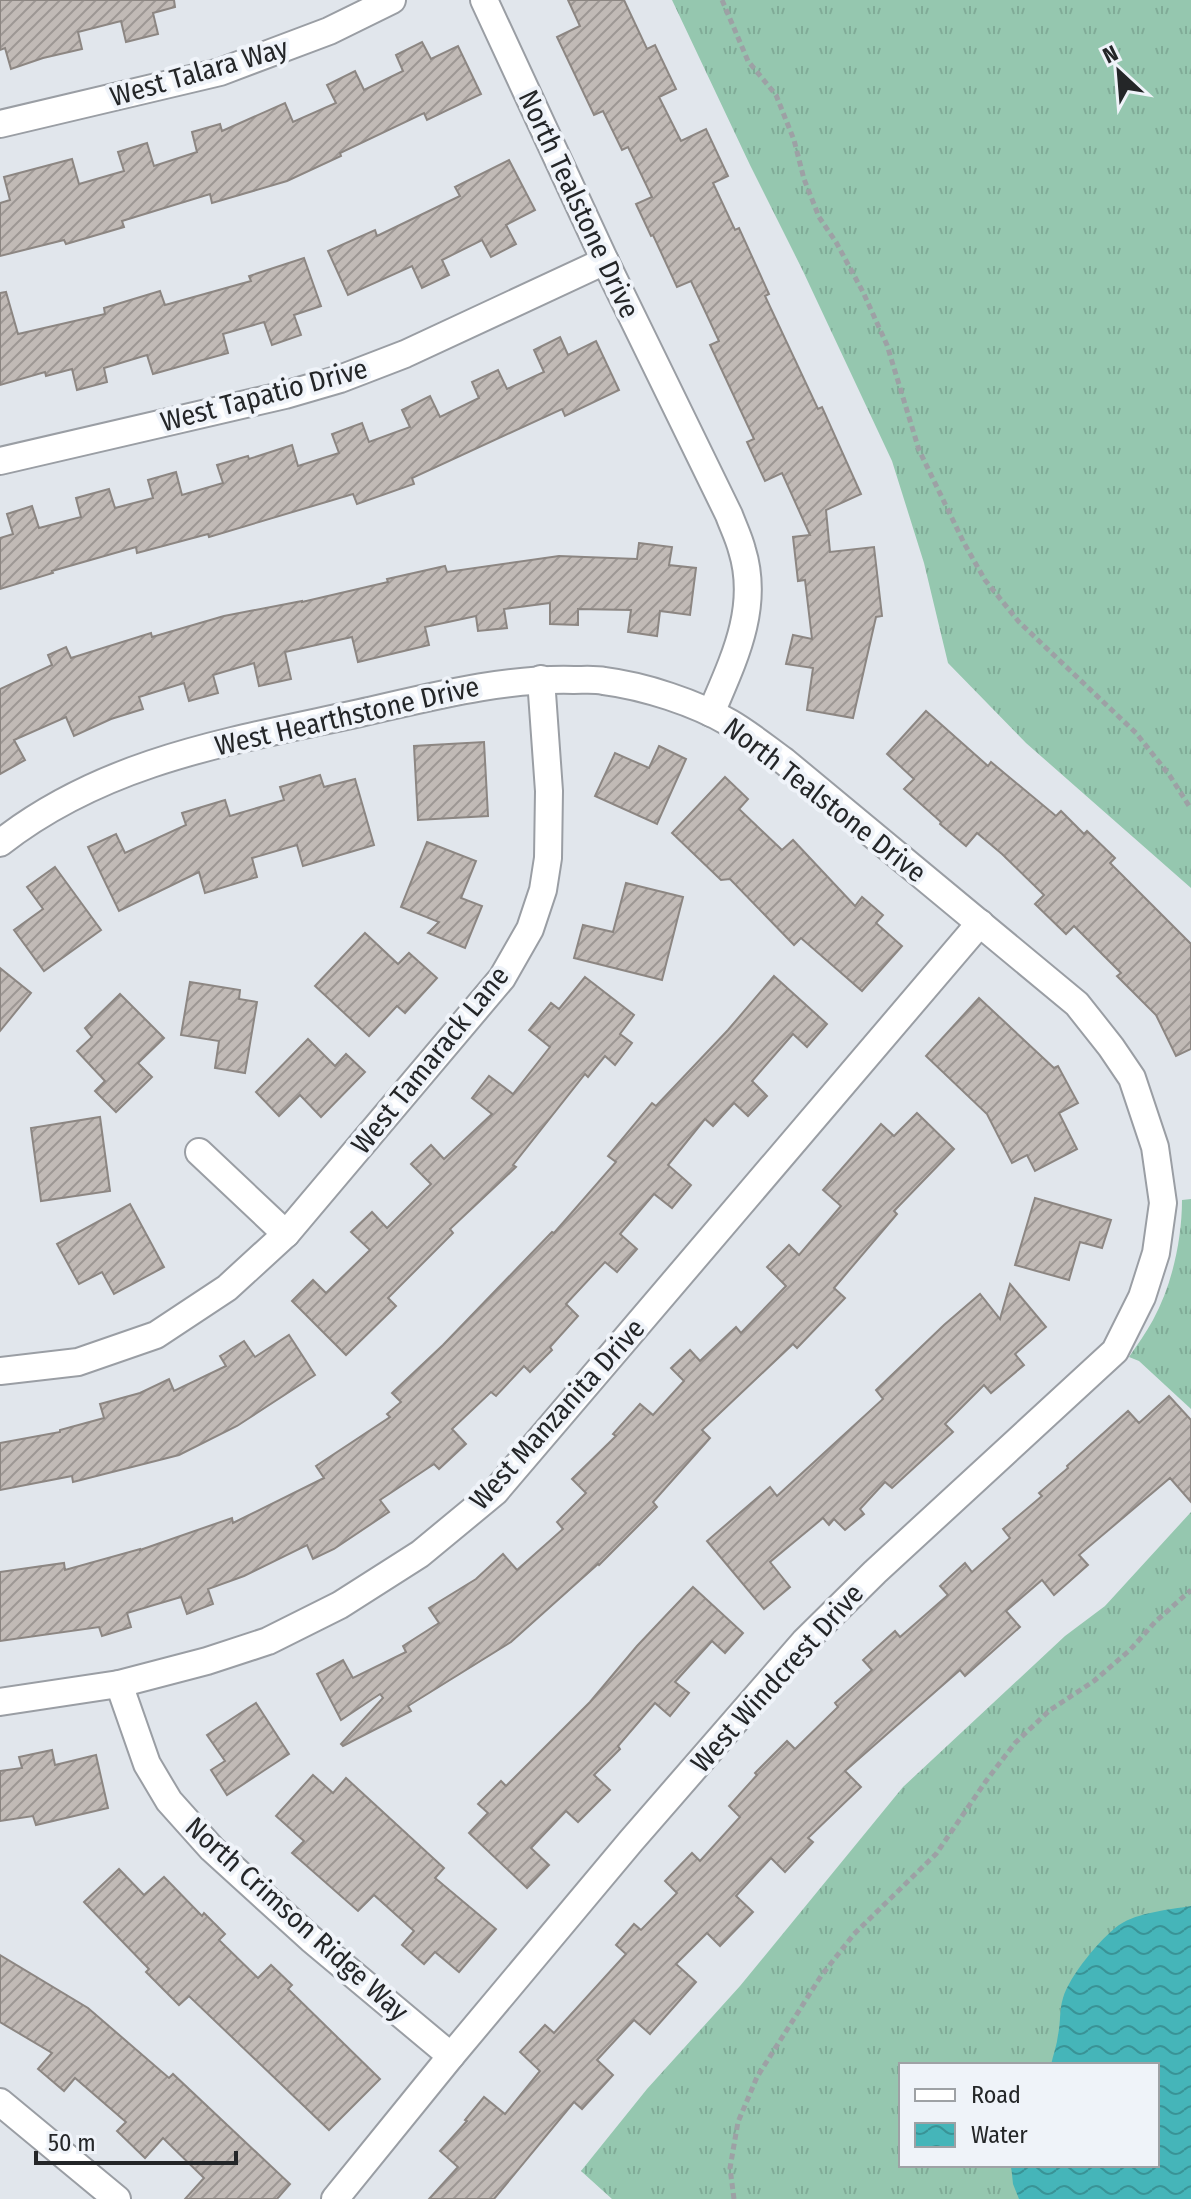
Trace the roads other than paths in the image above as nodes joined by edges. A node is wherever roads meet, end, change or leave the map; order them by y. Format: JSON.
{"nodes":[{"id":1,"x":392,"y":0,"type":"edge"},
{"id":2,"x":484,"y":0,"type":"edge"},
{"id":3,"x":0,"y":124,"type":"edge"},
{"id":4,"x":605,"y":261,"type":"junction"},
{"id":5,"x":0,"y":461,"type":"edge"},
{"id":6,"x":541,"y":679,"type":"junction"},
{"id":7,"x":711,"y":713,"type":"junction"},
{"id":8,"x":0,"y":843,"type":"edge"},
{"id":9,"x":980,"y":923,"type":"junction"},
{"id":10,"x":1155,"y":1147,"type":"joint"},
{"id":11,"x":199,"y":1152,"type":"dead end"},
{"id":12,"x":286,"y":1234,"type":"junction"},
{"id":13,"x":0,"y":1371,"type":"edge"},
{"id":14,"x":119,"y":1684,"type":"junction"},
{"id":15,"x":0,"y":1702,"type":"edge"},
{"id":16,"x":451,"y":2056,"type":"junction"},
{"id":17,"x":0,"y":2102,"type":"edge"},
{"id":18,"x":349,"y":2194,"type":"edge"},
{"id":19,"x":117,"y":2199,"type":"edge"}],
"edges":[{"from":1,"to":3,"type":"street","name":"West Talara Way"},
{"from":2,"to":4,"type":"street","name":"North Tealstone Drive"},
{"from":4,"to":5,"type":"street","name":"West Tapatio Drive"},
{"from":4,"to":7,"type":"street","name":"North Tealstone Drive"},
{"from":6,"to":7,"type":"street","name":"West Hearthstone Drive"},
{"from":6,"to":8,"type":"street","name":"West Hearthstone Drive"},
{"from":6,"to":12,"type":"street","name":"West Tamarack Lane"},
{"from":7,"to":9,"type":"street","name":"North Tealstone Drive"},
{"from":9,"to":10,"type":"street","name":"North Tealstone Drive"},
{"from":9,"to":14,"type":"street","name":"West Manzanita Drive"},
{"from":10,"to":16,"type":"street","name":"West Windcrest Drive"},
{"from":11,"to":12,"type":"street"},
{"from":12,"to":13,"type":"street","name":"West Tamarack Lane"},
{"from":14,"to":15,"type":"street","name":"West Manzanita Drive"},
{"from":14,"to":16,"type":"street","name":"North Crimson Ridge Way"},
{"from":16,"to":18,"type":"street","name":"West Windcrest Drive"},
{"from":17,"to":19,"type":"street"}]}
